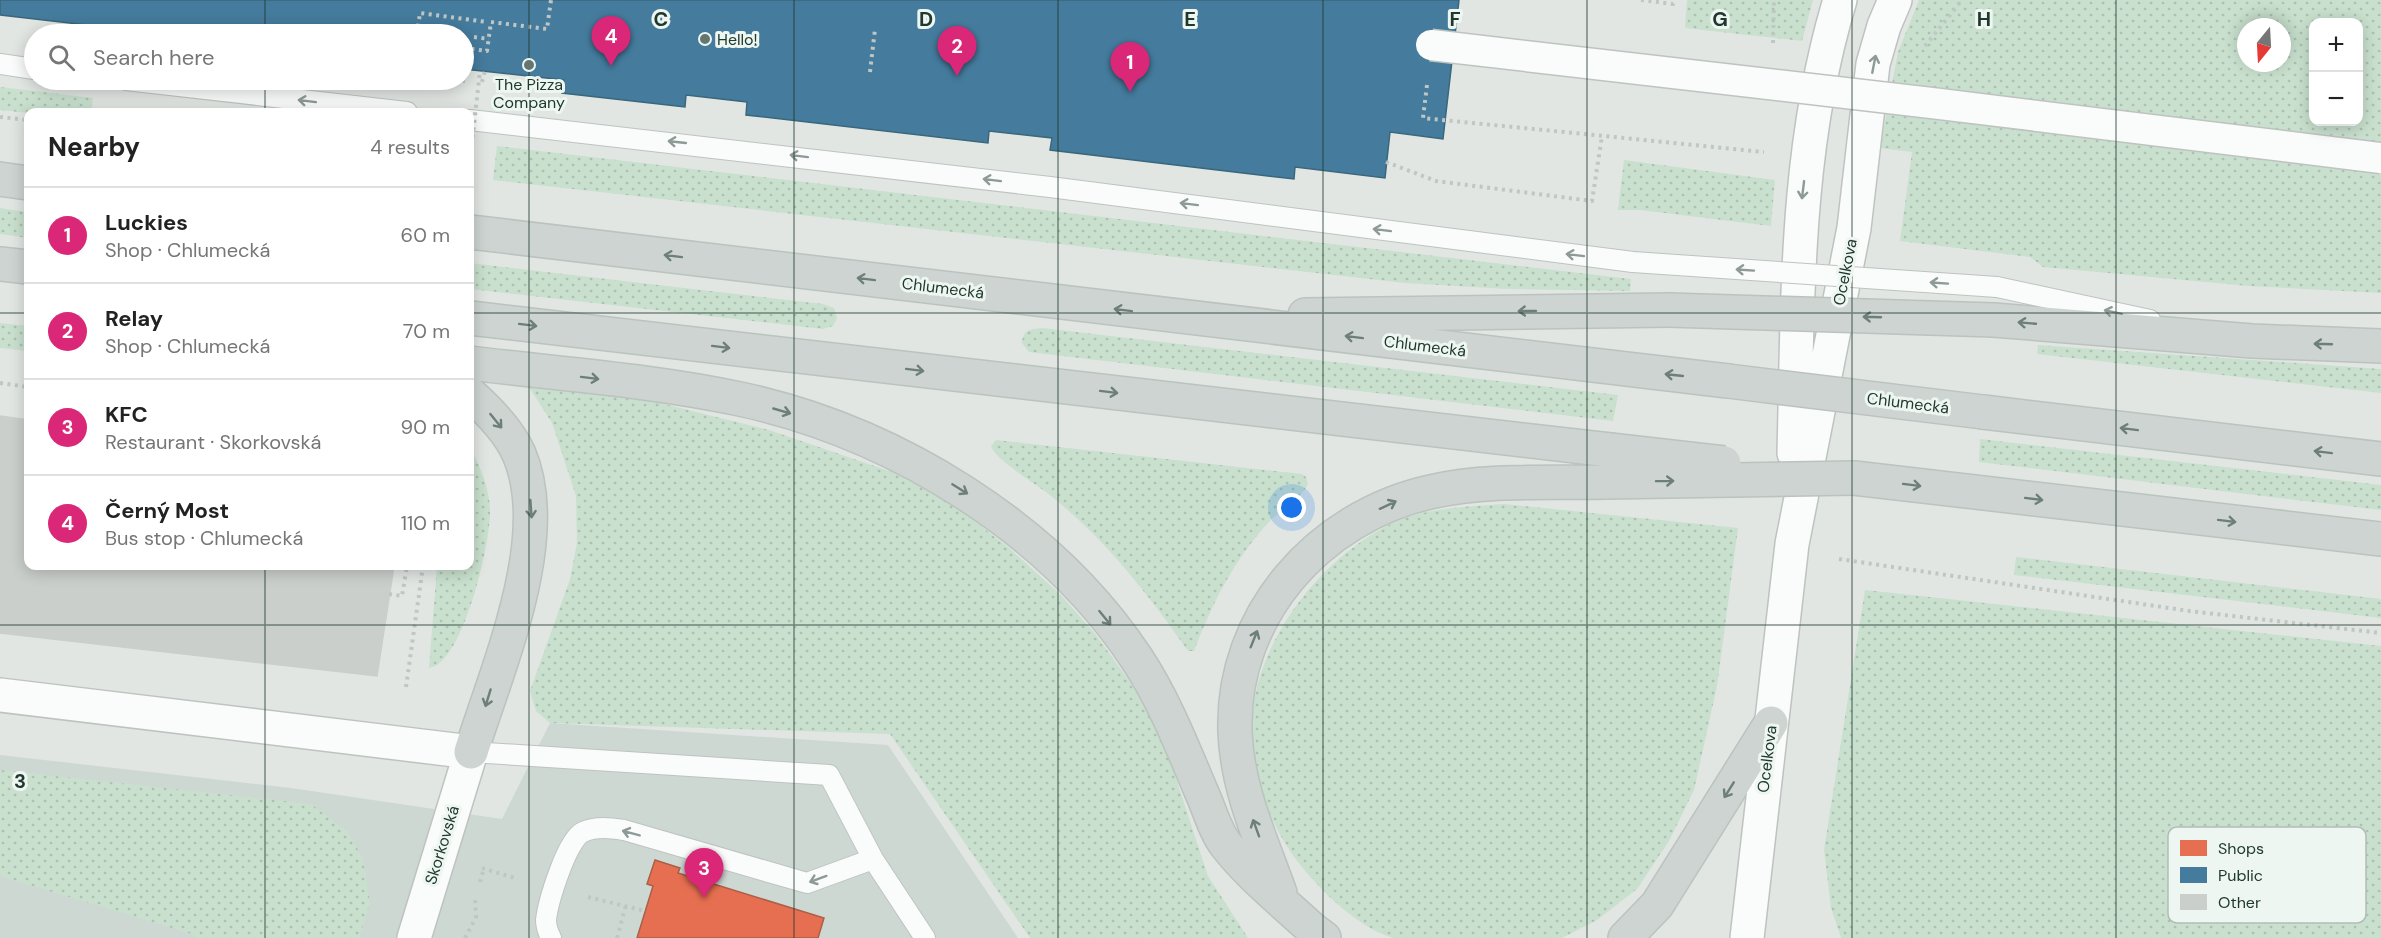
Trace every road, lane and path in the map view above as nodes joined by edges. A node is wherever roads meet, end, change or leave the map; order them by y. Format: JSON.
{"nodes":[{"id":1,"x":551,"y":0,"type":"edge"},
{"id":2,"x":1641,"y":0,"type":"edge"},
{"id":3,"x":1674,"y":0,"type":"edge"},
{"id":4,"x":1840,"y":0,"type":"edge"},
{"id":5,"x":1895,"y":0,"type":"edge"},
{"id":6,"x":487,"y":22,"type":"dead end"},
{"id":7,"x":418,"y":24,"type":"edge"},
{"id":8,"x":875,"y":29,"type":"dead end"},
{"id":9,"x":474,"y":37,"type":"dead end"},
{"id":10,"x":489,"y":39,"type":"junction"},
{"id":11,"x":1431,"y":45,"type":"dead end"},
{"id":12,"x":474,"y":49,"type":"edge"},
{"id":13,"x":0,"y":64,"type":"edge"},
{"id":14,"x":24,"y":68,"type":"edge"},
{"id":15,"x":870,"y":72,"type":"dead end"},
{"id":16,"x":481,"y":82,"type":"edge"},
{"id":17,"x":481,"y":82,"type":"edge"},
{"id":18,"x":481,"y":82,"type":"edge"},
{"id":19,"x":214,"y":90,"type":"edge"},
{"id":20,"x":372,"y":108,"type":"edge"},
{"id":21,"x":0,"y":117,"type":"edge"},
{"id":22,"x":1423,"y":118,"type":"dead end"},
{"id":23,"x":24,"y":120,"type":"edge"},
{"id":24,"x":474,"y":120,"type":"edge"},
{"id":25,"x":474,"y":130,"type":"edge"},
{"id":26,"x":1602,"y":136,"type":"junction"},
{"id":27,"x":1770,"y":153,"type":"dead end"},
{"id":28,"x":2381,"y":158,"type":"edge"},
{"id":29,"x":1386,"y":162,"type":"dead end"},
{"id":30,"x":0,"y":179,"type":"edge"},
{"id":31,"x":24,"y":182,"type":"edge"},
{"id":32,"x":474,"y":232,"type":"edge"},
{"id":33,"x":0,"y":264,"type":"edge"},
{"id":34,"x":24,"y":267,"type":"edge"},
{"id":35,"x":1181,"y":317,"type":"junction"},
{"id":36,"x":474,"y":318,"type":"edge"},
{"id":37,"x":2252,"y":341,"type":"junction"},
{"id":38,"x":2381,"y":346,"type":"edge"},
{"id":39,"x":474,"y":363,"type":"edge"},
{"id":40,"x":0,"y":383,"type":"edge"},
{"id":41,"x":24,"y":386,"type":"edge"},
{"id":42,"x":474,"y":398,"type":"edge"},
{"id":43,"x":2381,"y":459,"type":"edge"},
{"id":44,"x":1854,"y":477,"type":"junction"},
{"id":45,"x":2381,"y":539,"type":"edge"},
{"id":46,"x":1792,"y":544,"type":"junction"},
{"id":47,"x":1839,"y":559,"type":"dead end"},
{"id":48,"x":406,"y":570,"type":"edge"},
{"id":49,"x":422,"y":570,"type":"edge"},
{"id":50,"x":390,"y":594,"type":"dead end"},
{"id":51,"x":2381,"y":633,"type":"edge"},
{"id":52,"x":406,"y":687,"type":"dead end"},
{"id":53,"x":0,"y":695,"type":"edge"},
{"id":54,"x":1771,"y":723,"type":"junction"},
{"id":55,"x":471,"y":752,"type":"junction"},
{"id":56,"x":873,"y":859,"type":"junction"},
{"id":57,"x":476,"y":866,"type":"dead end"},
{"id":58,"x":484,"y":868,"type":"junction"},
{"id":59,"x":525,"y":880,"type":"dead end"},
{"id":60,"x":577,"y":895,"type":"dead end"},
{"id":61,"x":1284,"y":903,"type":"junction"},
{"id":62,"x":626,"y":905,"type":"junction"},
{"id":63,"x":645,"y":911,"type":"dead end"},
{"id":64,"x":414,"y":938,"type":"edge"},
{"id":65,"x":465,"y":938,"type":"edge"},
{"id":66,"x":551,"y":938,"type":"edge"},
{"id":67,"x":617,"y":938,"type":"edge"},
{"id":68,"x":925,"y":938,"type":"edge"},
{"id":69,"x":1324,"y":938,"type":"edge"},
{"id":70,"x":1624,"y":938,"type":"edge"},
{"id":71,"x":1747,"y":938,"type":"edge"}],
"edges":[{"from":1,"to":10,"type":"path"},
{"from":2,"to":3,"type":"path"},
{"from":4,"to":46,"type":"street","name":"Ocelkova","one_way":true},
{"from":46,"to":5,"type":"street","name":"Ocelkova","one_way":true},
{"from":6,"to":7,"type":"path"},
{"from":8,"to":15,"type":"path"},
{"from":9,"to":10,"type":"path"},
{"from":10,"to":12,"type":"path"},
{"from":11,"to":28,"type":"street","bridge":true},
{"from":13,"to":14,"type":"lane"},
{"from":16,"to":17,"type":"path","bridge":true},
{"from":18,"to":25,"type":"path","bridge":true},
{"from":20,"to":19,"type":"lane","one_way":true},
{"from":21,"to":23,"type":"path"},
{"from":22,"to":26,"type":"path"},
{"from":37,"to":24,"type":"lane","one_way":true,"bridge":true},
{"from":26,"to":27,"type":"path"},
{"from":26,"to":29,"type":"path"},
{"from":30,"to":31,"type":"main road"},
{"from":35,"to":32,"type":"main road","name":"Chlumecká","one_way":true},
{"from":33,"to":34,"type":"main road"},
{"from":37,"to":35,"type":"main road","one_way":true,"bridge":true},
{"from":43,"to":35,"type":"main road","name":"Chlumecká","one_way":true,"bridge":true},
{"from":36,"to":44,"type":"main road","one_way":true,"bridge":true},
{"from":38,"to":37,"type":"main road","one_way":true},
{"from":39,"to":61,"type":"main road","one_way":true},
{"from":40,"to":41,"type":"path"},
{"from":42,"to":55,"type":"main road","one_way":true},
{"from":44,"to":45,"type":"main road","one_way":true},
{"from":61,"to":44,"type":"main road","one_way":true,"bridge":true},
{"from":46,"to":54,"type":"street","name":"Ocelkova"},
{"from":47,"to":51,"type":"path"},
{"from":48,"to":50,"type":"path"},
{"from":49,"to":52,"type":"path"},
{"from":53,"to":55,"type":"street"},
{"from":54,"to":70,"type":"main road","one_way":true},
{"from":54,"to":71,"type":"street","name":"Ocelkova"},
{"from":55,"to":56,"type":"lane"},
{"from":55,"to":64,"type":"street","name":"Skorkovská"},
{"from":56,"to":66,"type":"lane","one_way":true},
{"from":56,"to":68,"type":"lane"},
{"from":57,"to":58,"type":"path"},
{"from":58,"to":59,"type":"path"},
{"from":58,"to":65,"type":"path"},
{"from":60,"to":62,"type":"path"},
{"from":61,"to":69,"type":"main road"},
{"from":62,"to":63,"type":"path"},
{"from":62,"to":67,"type":"path"}]}
